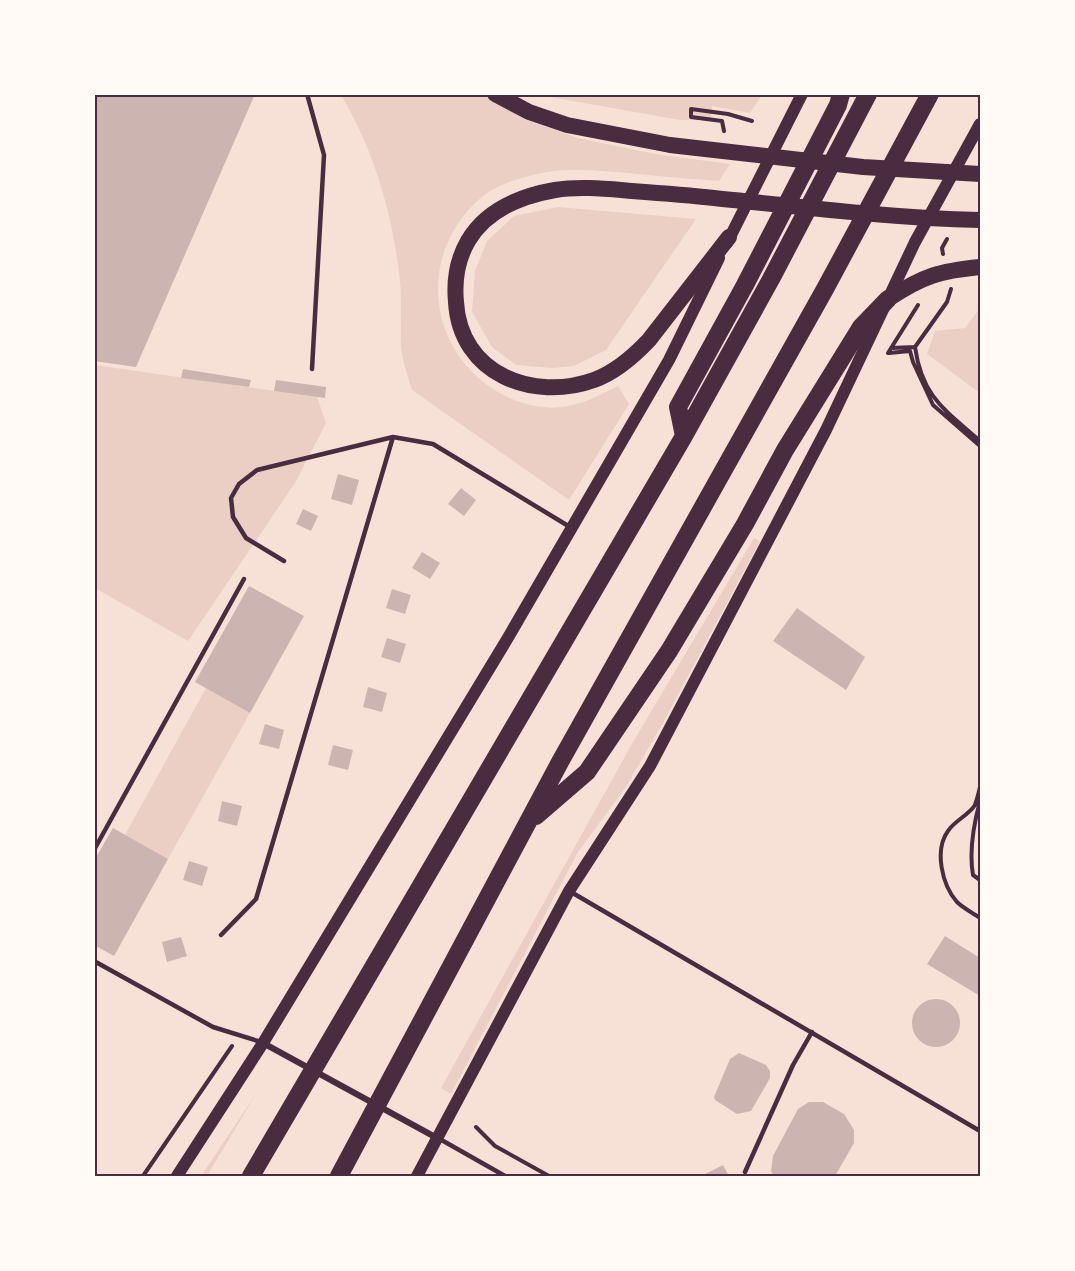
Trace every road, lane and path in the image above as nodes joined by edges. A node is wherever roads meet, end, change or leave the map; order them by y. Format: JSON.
{"nodes":[{"id":1,"x":307,"y":94,"type":"edge"},
{"id":2,"x":495,"y":94,"type":"edge"},
{"id":3,"x":802,"y":94,"type":"edge"},
{"id":4,"x":841,"y":94,"type":"edge"},
{"id":5,"x":868,"y":94,"type":"edge"},
{"id":6,"x":930,"y":94,"type":"edge"},
{"id":7,"x":752,"y":121,"type":"dead end"},
{"id":8,"x":981,"y":124,"type":"edge"},
{"id":9,"x":724,"y":131,"type":"dead end"},
{"id":10,"x":981,"y":174,"type":"edge"},
{"id":11,"x":981,"y":220,"type":"edge"},
{"id":12,"x":729,"y":237,"type":"junction"},
{"id":13,"x":981,"y":267,"type":"edge"},
{"id":14,"x":952,"y":286,"type":"dead end"},
{"id":15,"x":888,"y":299,"type":"junction"},
{"id":16,"x":915,"y":347,"type":"junction"},
{"id":17,"x":891,"y":348,"type":"dead end"},
{"id":18,"x":888,"y":353,"type":"dead end"},
{"id":19,"x":312,"y":369,"type":"dead end"},
{"id":20,"x":684,"y":436,"type":"junction"},
{"id":21,"x":393,"y":437,"type":"junction"},
{"id":22,"x":981,"y":441,"type":"edge"},
{"id":23,"x":981,"y":446,"type":"edge"},
{"id":24,"x":572,"y":528,"type":"junction"},
{"id":25,"x":284,"y":561,"type":"dead end"},
{"id":26,"x":244,"y":579,"type":"dead end"},
{"id":27,"x":981,"y":787,"type":"edge"},
{"id":28,"x":981,"y":801,"type":"edge"},
{"id":29,"x":978,"y":808,"type":"edge"},
{"id":30,"x":528,"y":823,"type":"junction"},
{"id":31,"x":94,"y":850,"type":"edge"},
{"id":32,"x":981,"y":880,"type":"edge"},
{"id":33,"x":569,"y":891,"type":"junction"},
{"id":34,"x":981,"y":918,"type":"edge"},
{"id":35,"x":221,"y":935,"type":"dead end"},
{"id":36,"x":94,"y":961,"type":"edge"},
{"id":37,"x":812,"y":1032,"type":"junction"},
{"id":38,"x":239,"y":1035,"type":"junction"},
{"id":39,"x":263,"y":1043,"type":"junction"},
{"id":40,"x":476,"y":1127,"type":"dead end"},
{"id":41,"x":981,"y":1131,"type":"edge"},
{"id":42,"x":438,"y":1138,"type":"junction"},
{"id":43,"x":745,"y":1172,"type":"dead end"},
{"id":44,"x":143,"y":1176,"type":"edge"},
{"id":45,"x":177,"y":1176,"type":"edge"},
{"id":46,"x":250,"y":1176,"type":"edge"},
{"id":47,"x":339,"y":1176,"type":"edge"},
{"id":48,"x":417,"y":1176,"type":"edge"},
{"id":49,"x":506,"y":1176,"type":"edge"},
{"id":50,"x":549,"y":1176,"type":"edge"}],
"edges":[{"from":1,"to":19,"type":"lane"},
{"from":2,"to":10,"type":"highway"},
{"from":3,"to":12,"type":"main road"},
{"from":4,"to":20,"type":"highway"},
{"from":5,"to":20,"type":"highway"},
{"from":6,"to":30,"type":"highway"},
{"from":7,"to":9,"type":"path"},
{"from":8,"to":15,"type":"main road"},
{"from":11,"to":12,"type":"highway"},
{"from":12,"to":24,"type":"main road"},
{"from":13,"to":15,"type":"highway"},
{"from":14,"to":16,"type":"path"},
{"from":15,"to":30,"type":"highway"},
{"from":15,"to":33,"type":"main road"},
{"from":16,"to":17,"type":"path"},
{"from":16,"to":22,"type":"path"},
{"from":18,"to":23,"type":"path"},
{"from":20,"to":46,"type":"highway"},
{"from":21,"to":24,"type":"lane"},
{"from":21,"to":25,"type":"lane"},
{"from":21,"to":35,"type":"lane"},
{"from":24,"to":39,"type":"main road"},
{"from":26,"to":31,"type":"lane"},
{"from":27,"to":29,"type":"path"},
{"from":28,"to":29,"type":"path"},
{"from":29,"to":32,"type":"path"},
{"from":29,"to":34,"type":"path"},
{"from":30,"to":47,"type":"highway"},
{"from":33,"to":37,"type":"lane"},
{"from":33,"to":42,"type":"main road"},
{"from":36,"to":38,"type":"lane"},
{"from":37,"to":41,"type":"lane"},
{"from":37,"to":43,"type":"lane"},
{"from":38,"to":39,"type":"lane"},
{"from":38,"to":44,"type":"path"},
{"from":39,"to":42,"type":"street"},
{"from":39,"to":45,"type":"main road"},
{"from":40,"to":50,"type":"path"},
{"from":42,"to":48,"type":"main road"},
{"from":42,"to":49,"type":"lane"}]}
